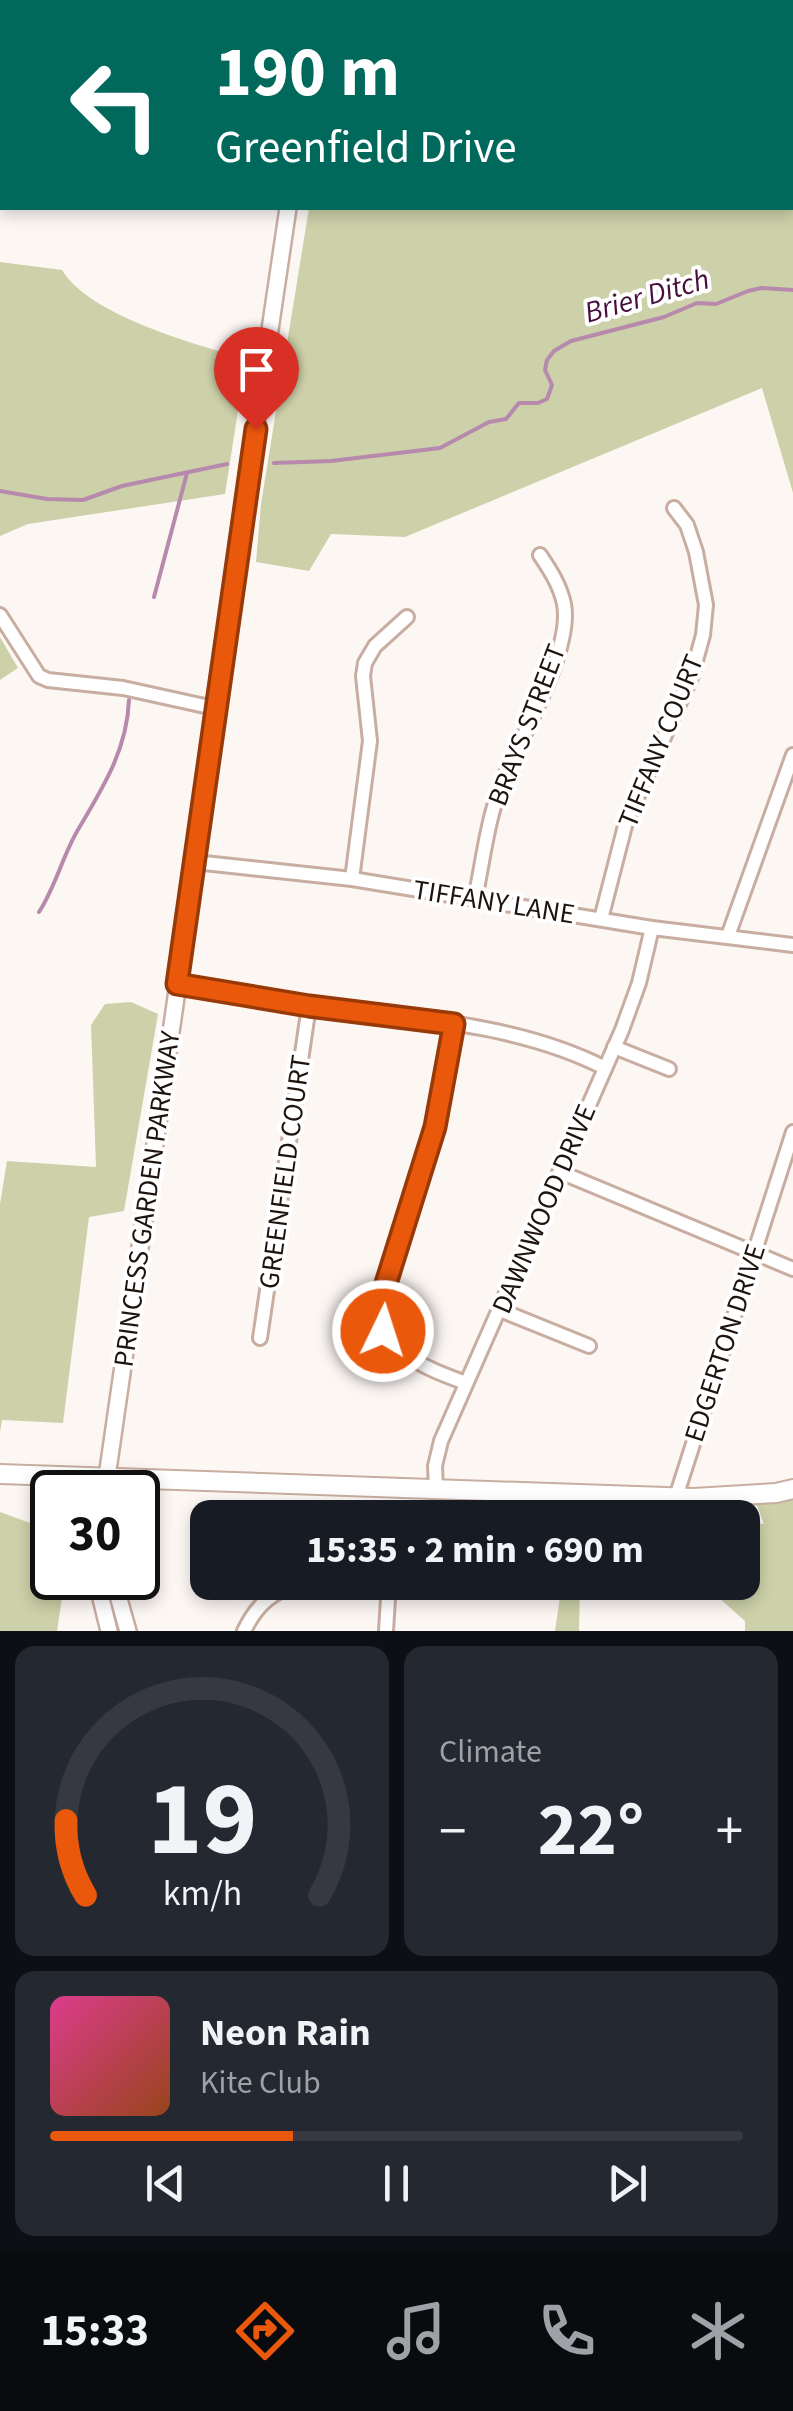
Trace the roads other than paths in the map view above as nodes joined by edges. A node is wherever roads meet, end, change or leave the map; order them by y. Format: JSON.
{"nodes":[{"id":1,"x":288,"y":210,"type":"edge"},
{"id":2,"x":674,"y":508,"type":"dead end"},
{"id":3,"x":540,"y":555,"type":"dead end"},
{"id":4,"x":0,"y":614,"type":"edge"},
{"id":5,"x":407,"y":616,"type":"dead end"},
{"id":6,"x":214,"y":708,"type":"junction"},
{"id":7,"x":793,"y":755,"type":"edge"},
{"id":8,"x":195,"y":862,"type":"junction"},
{"id":9,"x":352,"y":879,"type":"junction"},
{"id":10,"x":475,"y":899,"type":"junction"},
{"id":11,"x":601,"y":919,"type":"junction"},
{"id":12,"x":652,"y":928,"type":"junction"},
{"id":13,"x":728,"y":936,"type":"junction"},
{"id":14,"x":793,"y":945,"type":"edge"},
{"id":15,"x":177,"y":984,"type":"junction"},
{"id":16,"x":309,"y":1006,"type":"junction"},
{"id":17,"x":454,"y":1024,"type":"junction"},
{"id":18,"x":614,"y":1047,"type":"junction"},
{"id":19,"x":605,"y":1068,"type":"junction"},
{"id":20,"x":670,"y":1070,"type":"dead end"},
{"id":21,"x":793,"y":1132,"type":"edge"},
{"id":22,"x":560,"y":1172,"type":"junction"},
{"id":23,"x":754,"y":1254,"type":"junction"},
{"id":24,"x":793,"y":1269,"type":"edge"},
{"id":25,"x":500,"y":1310,"type":"junction"},
{"id":26,"x":260,"y":1338,"type":"dead end"},
{"id":27,"x":589,"y":1346,"type":"dead end"},
{"id":28,"x":466,"y":1383,"type":"junction"},
{"id":29,"x":107,"y":1470,"type":"edge"},
{"id":30,"x":0,"y":1474,"type":"edge"},
{"id":31,"x":30,"y":1478,"type":"edge"},
{"id":32,"x":160,"y":1487,"type":"edge"},
{"id":33,"x":436,"y":1489,"type":"junction"},
{"id":34,"x":793,"y":1489,"type":"edge"},
{"id":35,"x":676,"y":1497,"type":"junction"},
{"id":36,"x":101,"y":1600,"type":"edge"},
{"id":37,"x":119,"y":1600,"type":"edge"},
{"id":38,"x":265,"y":1600,"type":"edge"},
{"id":39,"x":388,"y":1600,"type":"edge"},
{"id":40,"x":109,"y":1631,"type":"edge"},
{"id":41,"x":128,"y":1631,"type":"edge"},
{"id":42,"x":244,"y":1631,"type":"edge"},
{"id":43,"x":386,"y":1631,"type":"edge"}],
"edges":[{"from":1,"to":6,"type":"street","name":"PRINCESS GARDEN PARKWAY"},
{"from":2,"to":11,"type":"street","name":"TIFFANY COURT"},
{"from":3,"to":10,"type":"street","name":"BRAYS STREET"},
{"from":4,"to":6,"type":"street"},
{"from":5,"to":9,"type":"street"},
{"from":6,"to":8,"type":"street","name":"PRINCESS GARDEN PARKWAY"},
{"from":7,"to":13,"type":"street"},
{"from":8,"to":9,"type":"street","name":"TIFFANY LANE"},
{"from":8,"to":15,"type":"street","name":"PRINCESS GARDEN PARKWAY"},
{"from":9,"to":10,"type":"street","name":"TIFFANY LANE"},
{"from":10,"to":11,"type":"street","name":"TIFFANY LANE"},
{"from":11,"to":12,"type":"street","name":"TIFFANY LANE"},
{"from":12,"to":13,"type":"street","name":"TIFFANY LANE"},
{"from":12,"to":18,"type":"street","name":"DAWNWOOD DRIVE"},
{"from":13,"to":14,"type":"street","name":"TIFFANY LANE"},
{"from":15,"to":16,"type":"street"},
{"from":15,"to":29,"type":"street","name":"PRINCESS GARDEN PARKWAY"},
{"from":16,"to":17,"type":"street"},
{"from":16,"to":26,"type":"street","name":"GREENFIELD COURT"},
{"from":17,"to":19,"type":"street"},
{"from":17,"to":28,"type":"street"},
{"from":18,"to":19,"type":"street","name":"DAWNWOOD DRIVE"},
{"from":18,"to":20,"type":"street"},
{"from":19,"to":22,"type":"street","name":"DAWNWOOD DRIVE"},
{"from":21,"to":23,"type":"street","name":"EDGERTON DRIVE"},
{"from":22,"to":23,"type":"street"},
{"from":22,"to":25,"type":"street","name":"DAWNWOOD DRIVE"},
{"from":23,"to":24,"type":"street"},
{"from":23,"to":35,"type":"street","name":"EDGERTON DRIVE"},
{"from":25,"to":27,"type":"street"},
{"from":25,"to":28,"type":"street","name":"DAWNWOOD DRIVE"},
{"from":28,"to":33,"type":"street","name":"DAWNWOOD DRIVE"},
{"from":30,"to":31,"type":"main road"},
{"from":32,"to":33,"type":"main road"},
{"from":33,"to":35,"type":"main road"},
{"from":34,"to":35,"type":"main road"},
{"from":36,"to":40,"type":"street"},
{"from":37,"to":41,"type":"street"},
{"from":38,"to":42,"type":"street"},
{"from":39,"to":43,"type":"street"}]}
